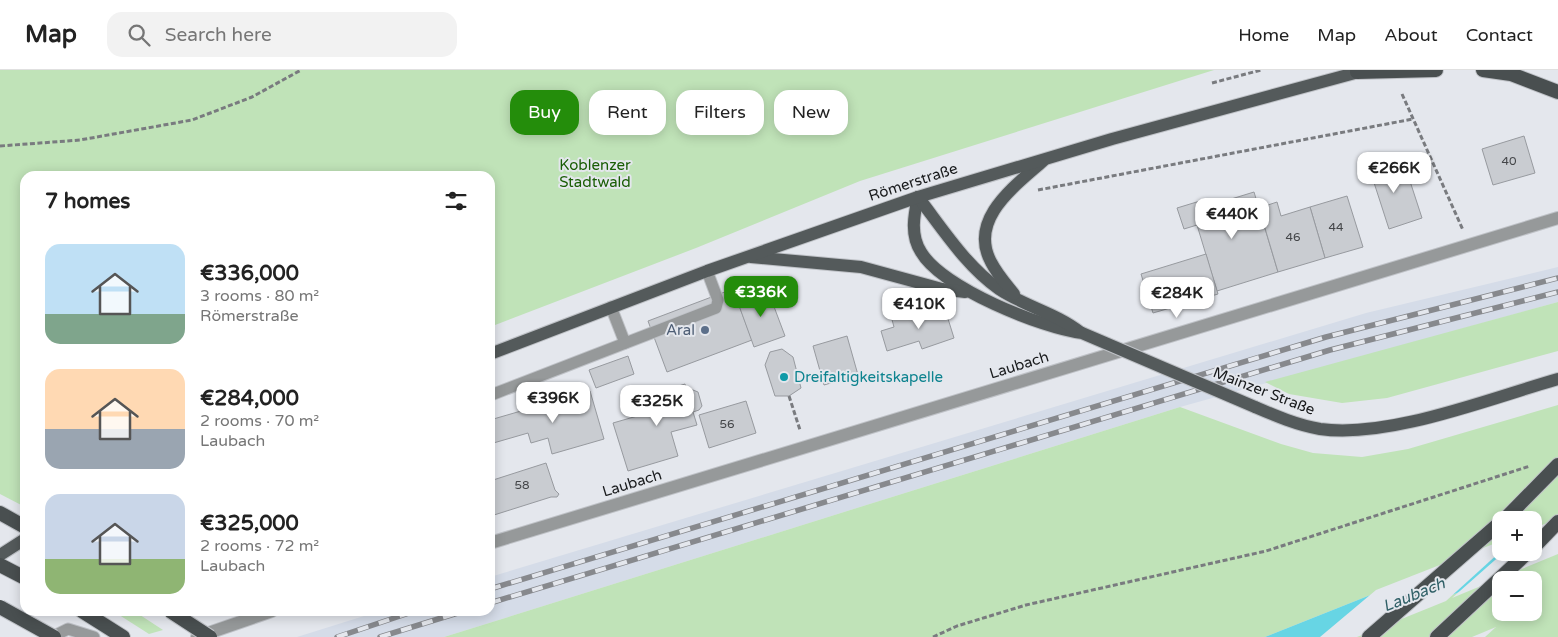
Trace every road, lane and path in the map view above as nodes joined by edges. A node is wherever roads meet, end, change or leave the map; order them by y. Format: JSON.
{"nodes":[{"id":1,"x":301,"y":70,"type":"edge"},
{"id":2,"x":1261,"y":70,"type":"edge"},
{"id":3,"x":1436,"y":70,"type":"edge"},
{"id":4,"x":1483,"y":70,"type":"edge"},
{"id":5,"x":1362,"y":71,"type":"edge"},
{"id":6,"x":1212,"y":83,"type":"dead end"},
{"id":7,"x":1558,"y":92,"type":"edge"},
{"id":8,"x":1402,"y":94,"type":"dead end"},
{"id":9,"x":1413,"y":119,"type":"junction"},
{"id":10,"x":0,"y":146,"type":"edge"},
{"id":11,"x":1048,"y":157,"type":"junction"},
{"id":12,"x":1030,"y":193,"type":"dead end"},
{"id":13,"x":918,"y":197,"type":"junction"},
{"id":14,"x":1558,"y":218,"type":"edge"},
{"id":15,"x":1469,"y":245,"type":"junction"},
{"id":16,"x":746,"y":257,"type":"junction"},
{"id":17,"x":707,"y":271,"type":"junction"},
{"id":18,"x":972,"y":292,"type":"junction"},
{"id":19,"x":1018,"y":300,"type":"junction"},
{"id":20,"x":611,"y":308,"type":"junction"},
{"id":21,"x":1082,"y":333,"type":"junction"},
{"id":22,"x":625,"y":343,"type":"junction"},
{"id":23,"x":495,"y":352,"type":"edge"},
{"id":24,"x":1558,"y":378,"type":"edge"},
{"id":25,"x":495,"y":393,"type":"edge"},
{"id":26,"x":789,"y":396,"type":"dead end"},
{"id":27,"x":805,"y":448,"type":"junction"},
{"id":28,"x":1558,"y":465,"type":"edge"},
{"id":29,"x":1532,"y":466,"type":"dead end"},
{"id":30,"x":1513,"y":511,"type":"edge"},
{"id":31,"x":0,"y":513,"type":"edge"},
{"id":32,"x":1558,"y":522,"type":"edge"},
{"id":33,"x":20,"y":524,"type":"edge"},
{"id":34,"x":1492,"y":531,"type":"edge"},
{"id":35,"x":1542,"y":539,"type":"edge"},
{"id":36,"x":20,"y":541,"type":"edge"},
{"id":37,"x":495,"y":541,"type":"edge"},
{"id":38,"x":0,"y":555,"type":"edge"},
{"id":39,"x":1518,"y":561,"type":"edge"},
{"id":40,"x":0,"y":565,"type":"edge"},
{"id":41,"x":20,"y":575,"type":"edge"},
{"id":42,"x":0,"y":607,"type":"edge"},
{"id":43,"x":90,"y":616,"type":"edge"},
{"id":44,"x":178,"y":616,"type":"edge"},
{"id":45,"x":258,"y":616,"type":"edge"},
{"id":46,"x":53,"y":637,"type":"edge"},
{"id":47,"x":94,"y":637,"type":"edge"},
{"id":48,"x":123,"y":637,"type":"edge"},
{"id":49,"x":197,"y":637,"type":"edge"},
{"id":50,"x":210,"y":637,"type":"edge"},
{"id":51,"x":933,"y":637,"type":"edge"},
{"id":52,"x":1369,"y":637,"type":"edge"},
{"id":53,"x":1437,"y":637,"type":"edge"}],
"edges":[{"from":1,"to":10,"type":"path"},
{"from":2,"to":6,"type":"path"},
{"from":3,"to":5,"type":"highway"},
{"from":4,"to":7,"type":"highway"},
{"from":5,"to":11,"type":"main road","name":"Römerstraße"},
{"from":8,"to":9,"type":"path"},
{"from":9,"to":12,"type":"path"},
{"from":9,"to":15,"type":"path"},
{"from":11,"to":13,"type":"main road","name":"Römerstraße"},
{"from":11,"to":19,"type":"main road"},
{"from":13,"to":16,"type":"main road","name":"Römerstraße"},
{"from":13,"to":18,"type":"main road","name":"Mainzer Straße"},
{"from":13,"to":19,"type":"main road","name":"Mainzer Straße"},
{"from":14,"to":15,"type":"street","name":"Laubach"},
{"from":15,"to":27,"type":"street","name":"Laubach"},
{"from":16,"to":17,"type":"main road","name":"Römerstraße"},
{"from":16,"to":18,"type":"main road"},
{"from":17,"to":20,"type":"main road","name":"Römerstraße"},
{"from":17,"to":22,"type":"lane"},
{"from":18,"to":21,"type":"main road","name":"Mainzer Straße"},
{"from":19,"to":21,"type":"main road","name":"Mainzer Straße"},
{"from":20,"to":22,"type":"lane"},
{"from":20,"to":23,"type":"main road","name":"Römerstraße"},
{"from":21,"to":24,"type":"main road","name":"Mainzer Straße","bridge":true},
{"from":22,"to":25,"type":"lane"},
{"from":26,"to":27,"type":"path"},
{"from":27,"to":37,"type":"street","name":"Laubach"},
{"from":28,"to":30,"type":"highway"},
{"from":29,"to":51,"type":"path"},
{"from":31,"to":33,"type":"highway"},
{"from":32,"to":35,"type":"highway"},
{"from":34,"to":52,"type":"highway"},
{"from":36,"to":38,"type":"main road"},
{"from":39,"to":53,"type":"highway"},
{"from":40,"to":41,"type":"highway"},
{"from":42,"to":46,"type":"highway","bridge":true},
{"from":43,"to":48,"type":"highway"},
{"from":44,"to":50,"type":"highway","bridge":true},
{"from":45,"to":49,"type":"street"},
{"from":46,"to":47,"type":"lane"}]}
